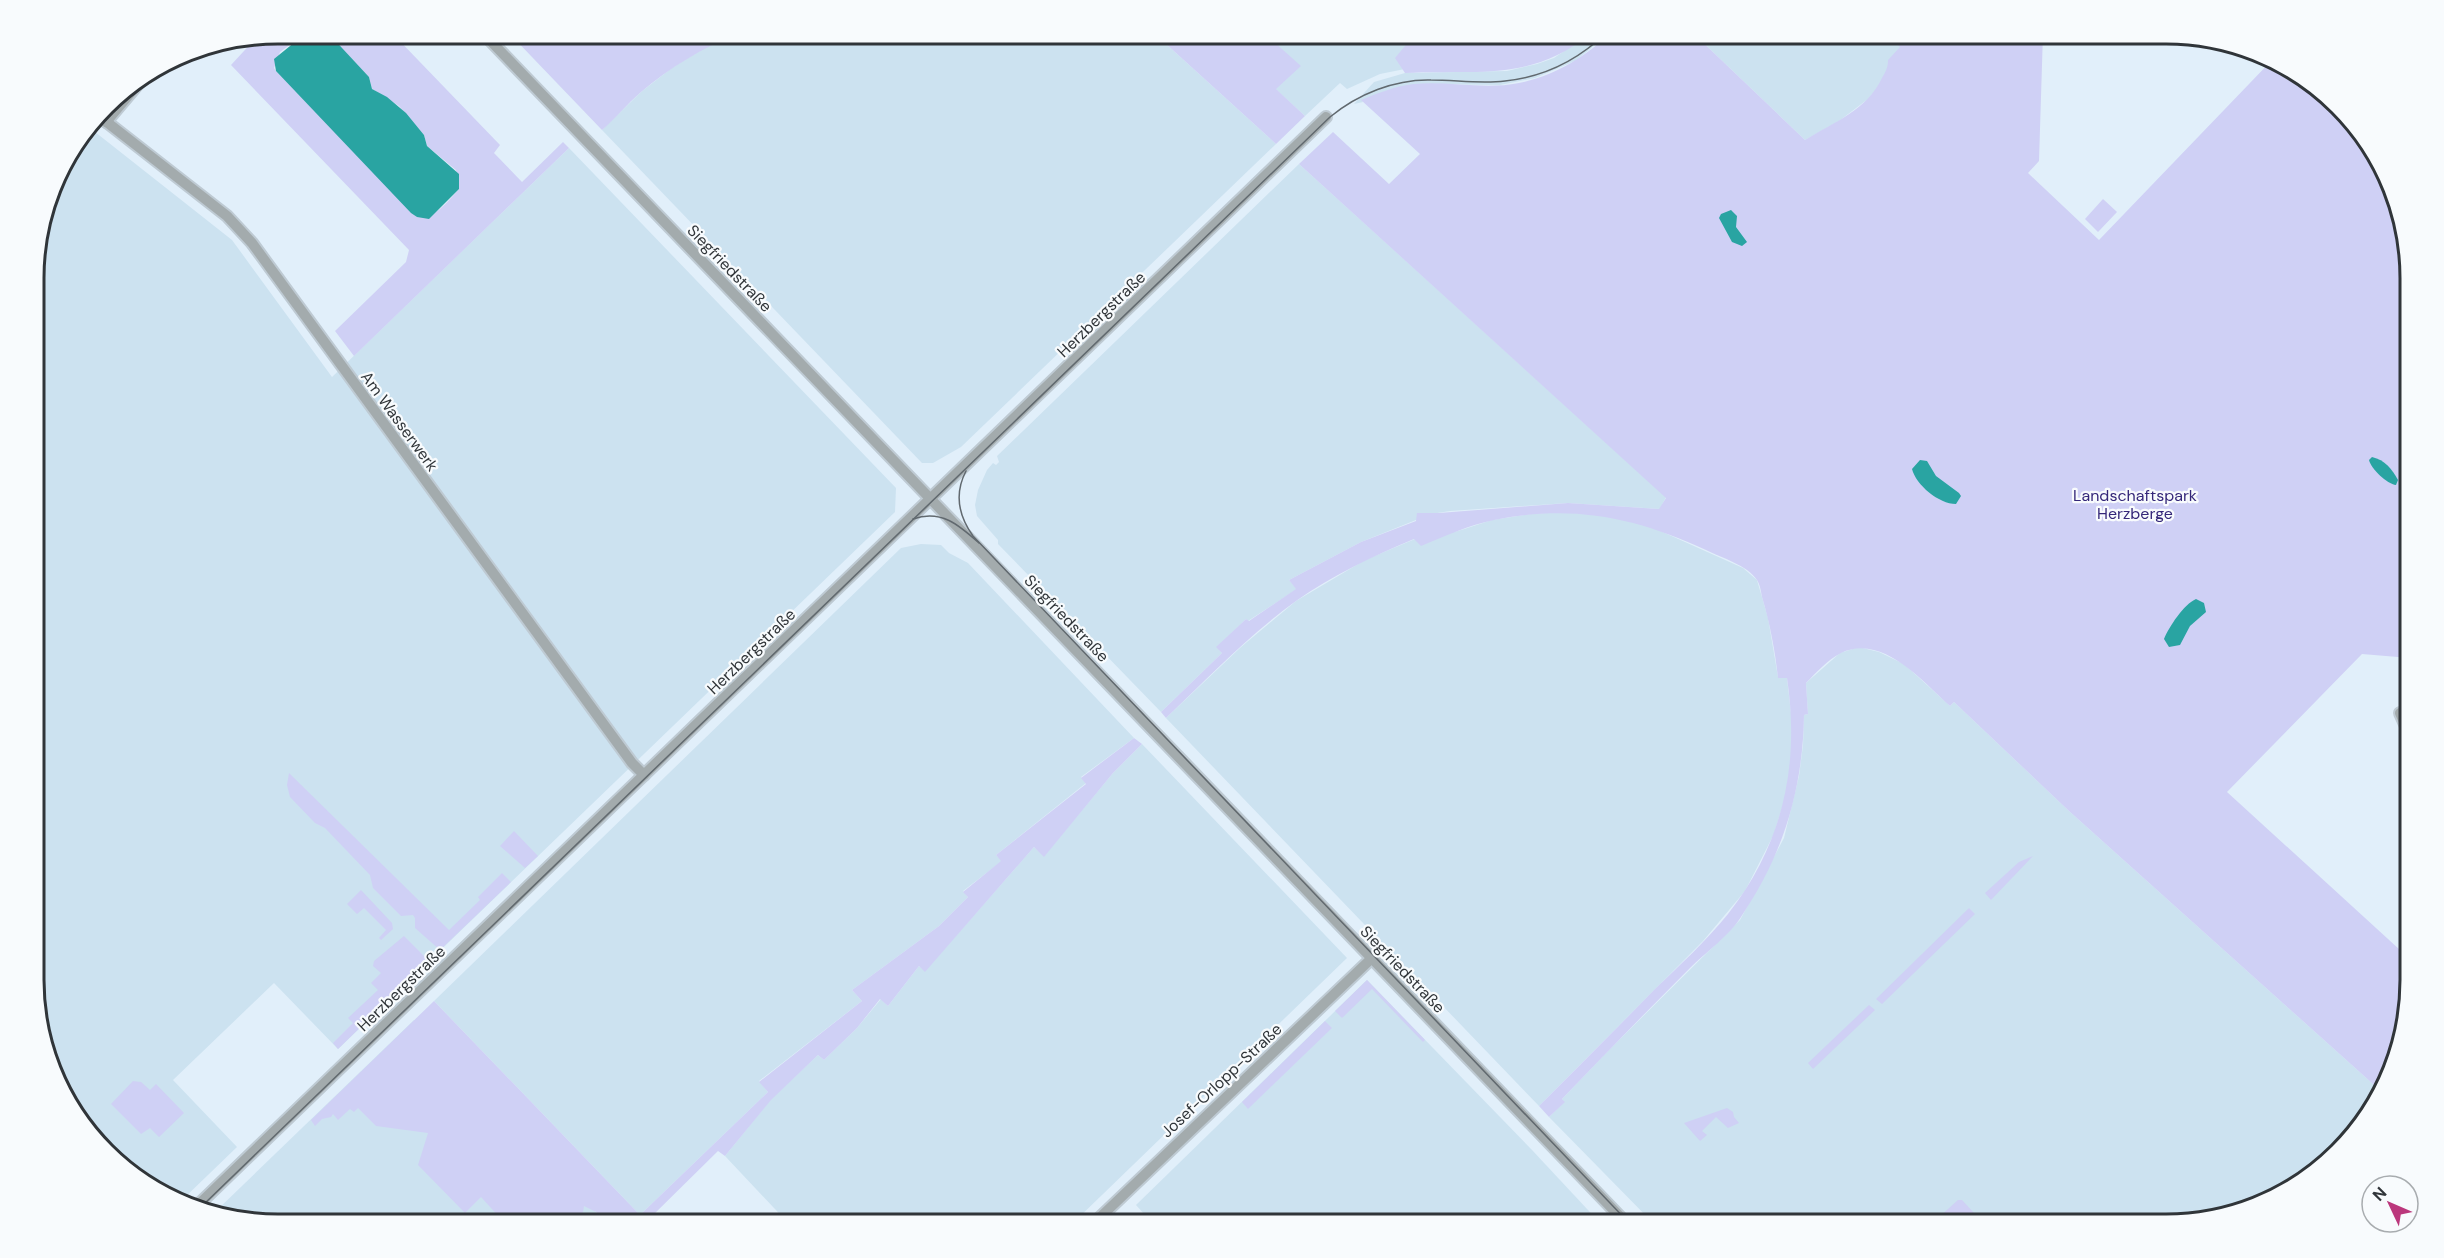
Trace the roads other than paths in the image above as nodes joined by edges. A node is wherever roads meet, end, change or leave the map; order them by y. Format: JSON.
{"nodes":[{"id":1,"x":494,"y":44,"type":"edge"},
{"id":2,"x":1326,"y":117,"type":"dead end"},
{"id":3,"x":104,"y":121,"type":"edge"},
{"id":4,"x":932,"y":498,"type":"junction"},
{"id":5,"x":644,"y":775,"type":"junction"},
{"id":6,"x":1372,"y":958,"type":"junction"},
{"id":7,"x":201,"y":1202,"type":"edge"},
{"id":8,"x":1104,"y":1214,"type":"edge"},
{"id":9,"x":1617,"y":1214,"type":"edge"}],
"edges":[{"from":1,"to":4,"type":"street","name":"Siegfriedstraße"},
{"from":2,"to":4,"type":"street","name":"Herzbergstraße"},
{"from":3,"to":5,"type":"street","name":"Am Wasserwerk"},
{"from":4,"to":5,"type":"street","name":"Herzbergstraße"},
{"from":4,"to":6,"type":"street","name":"Siegfriedstraße"},
{"from":5,"to":7,"type":"street","name":"Herzbergstraße"},
{"from":6,"to":8,"type":"street","name":"Josef-Orlopp-Straße"},
{"from":6,"to":9,"type":"street","name":"Siegfriedstraße"}]}
